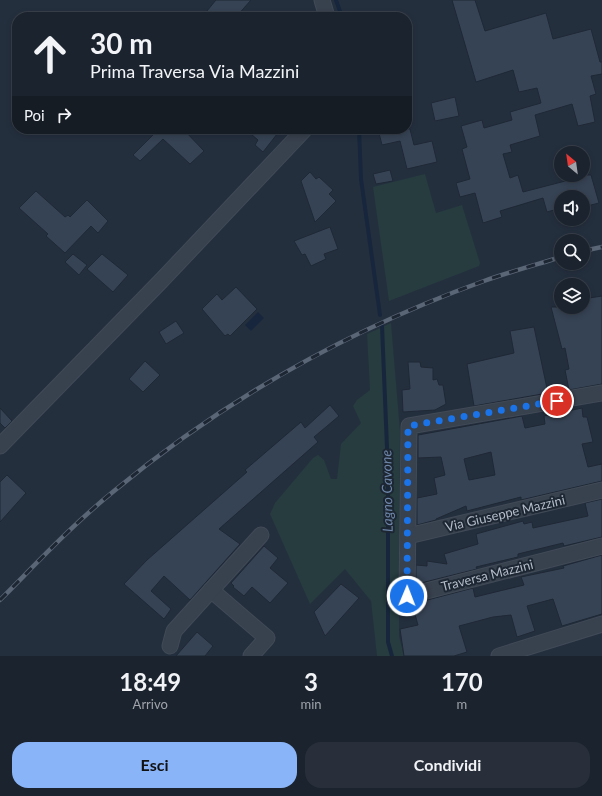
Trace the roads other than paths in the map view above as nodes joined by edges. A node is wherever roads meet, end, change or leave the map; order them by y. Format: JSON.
{"nodes":[{"id":1,"x":322,"y":0,"type":"edge"},
{"id":2,"x":326,"y":12,"type":"edge"},
{"id":3,"x":300,"y":134,"type":"edge"},
{"id":4,"x":602,"y":393,"type":"edge"},
{"id":5,"x":0,"y":446,"type":"edge"},
{"id":6,"x":602,"y":490,"type":"edge"},
{"id":7,"x":261,"y":535,"type":"dead end"},
{"id":8,"x":408,"y":536,"type":"junction"},
{"id":9,"x":602,"y":546,"type":"edge"},
{"id":10,"x":211,"y":590,"type":"junction"},
{"id":11,"x":602,"y":624,"type":"edge"},
{"id":12,"x":170,"y":646,"type":"dead end"},
{"id":13,"x":251,"y":656,"type":"edge"},
{"id":14,"x":498,"y":656,"type":"edge"}],
"edges":[{"from":1,"to":2,"type":"street"},
{"from":3,"to":5,"type":"street"},
{"from":4,"to":8,"type":"street"},
{"from":6,"to":8,"type":"street","name":"Via Giuseppe Mazzini"},
{"from":7,"to":10,"type":"street"},
{"from":8,"to":9,"type":"street","name":"Traversa Mazzini"},
{"from":10,"to":12,"type":"street"},
{"from":10,"to":13,"type":"street"},
{"from":11,"to":14,"type":"street"}]}
